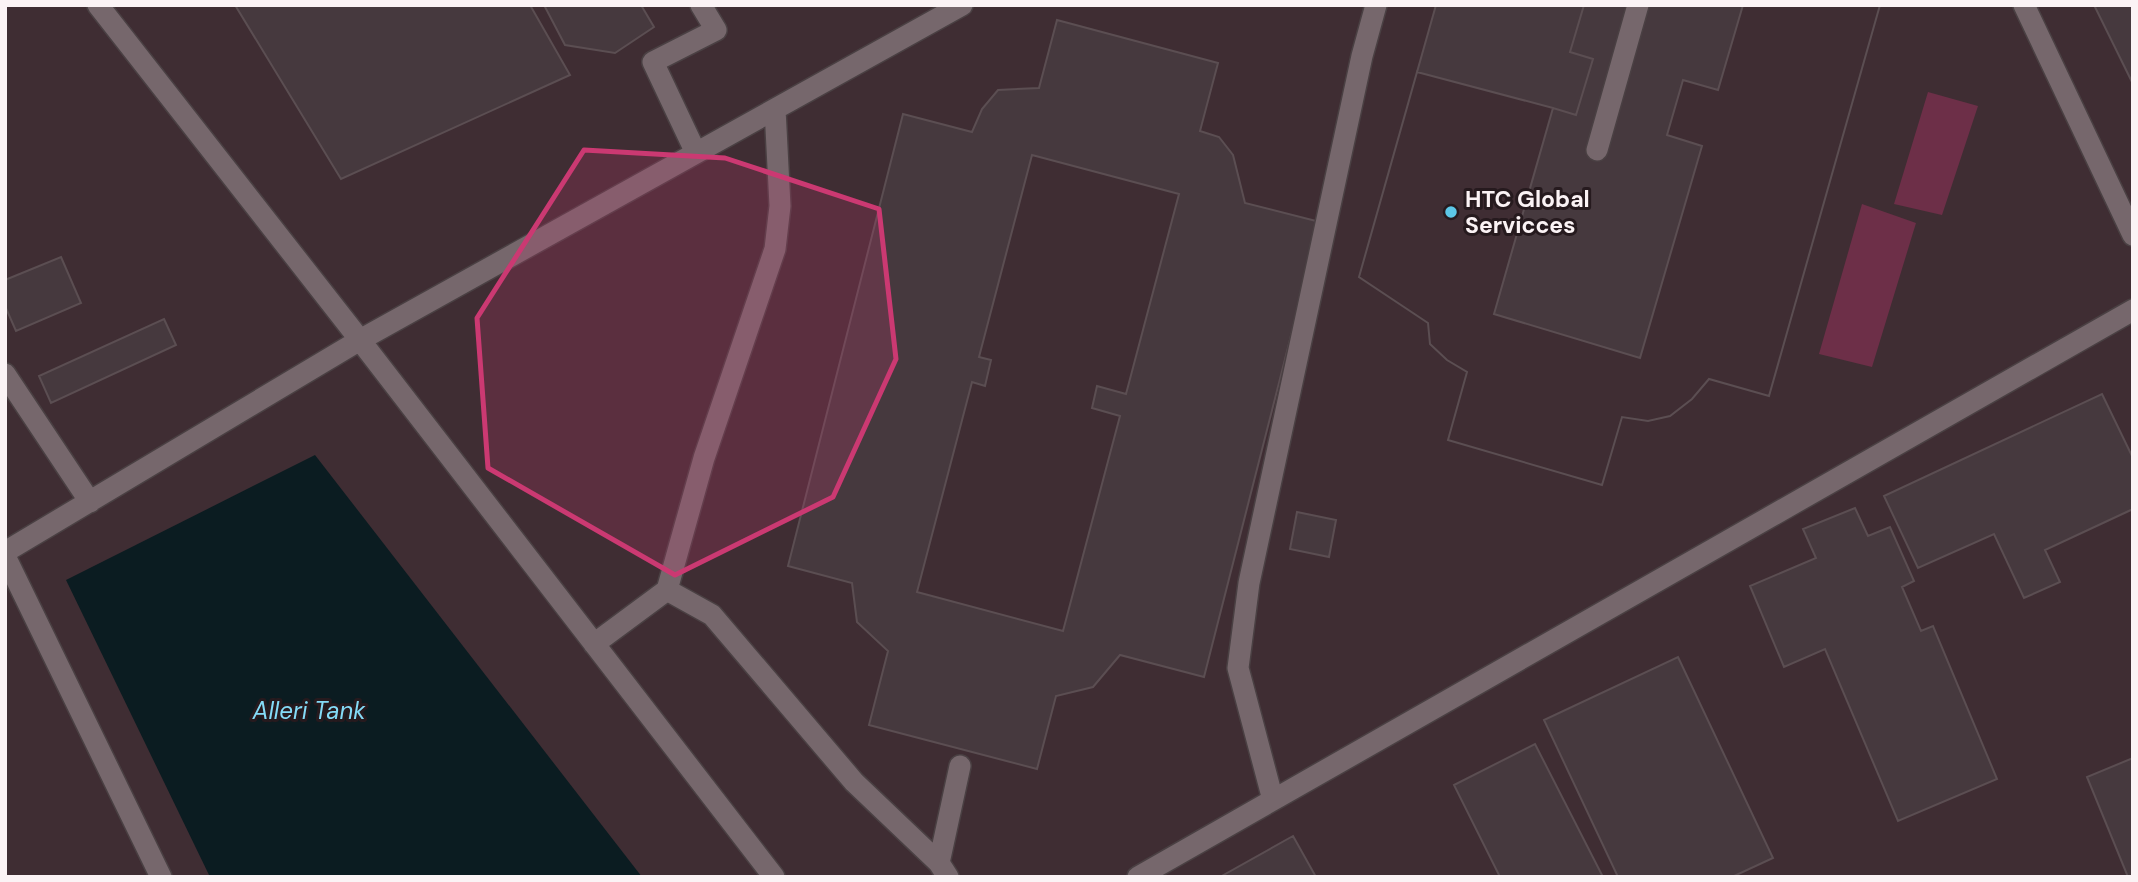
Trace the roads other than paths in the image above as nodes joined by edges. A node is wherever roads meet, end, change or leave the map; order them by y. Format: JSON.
{"nodes":[{"id":1,"x":98,"y":5,"type":"edge"},
{"id":2,"x":701,"y":5,"type":"edge"},
{"id":3,"x":962,"y":5,"type":"edge"},
{"id":4,"x":1376,"y":5,"type":"edge"},
{"id":5,"x":1638,"y":5,"type":"edge"},
{"id":6,"x":2024,"y":5,"type":"edge"},
{"id":7,"x":775,"y":109,"type":"junction"},
{"id":8,"x":1597,"y":150,"type":"dead end"},
{"id":9,"x":696,"y":153,"type":"junction"},
{"id":10,"x":2133,"y":235,"type":"edge"},
{"id":11,"x":2133,"y":310,"type":"edge"},
{"id":12,"x":360,"y":340,"type":"junction"},
{"id":13,"x":5,"y":374,"type":"edge"},
{"id":14,"x":90,"y":502,"type":"junction"},
{"id":15,"x":5,"y":554,"type":"edge"},
{"id":16,"x":667,"y":590,"type":"junction"},
{"id":17,"x":594,"y":644,"type":"junction"},
{"id":18,"x":960,"y":766,"type":"dead end"},
{"id":19,"x":1273,"y":800,"type":"junction"},
{"id":20,"x":943,"y":870,"type":"edge"},
{"id":21,"x":161,"y":877,"type":"edge"},
{"id":22,"x":774,"y":877,"type":"edge"},
{"id":23,"x":1138,"y":877,"type":"edge"}],
"edges":[{"from":1,"to":12,"type":"lane"},
{"from":2,"to":9,"type":"lane"},
{"from":3,"to":7,"type":"lane"},
{"from":4,"to":19,"type":"lane"},
{"from":5,"to":8,"type":"lane"},
{"from":6,"to":10,"type":"lane"},
{"from":7,"to":9,"type":"lane"},
{"from":7,"to":16,"type":"lane"},
{"from":9,"to":12,"type":"lane"},
{"from":11,"to":19,"type":"lane"},
{"from":12,"to":14,"type":"lane"},
{"from":12,"to":17,"type":"lane"},
{"from":13,"to":14,"type":"lane"},
{"from":14,"to":15,"type":"lane"},
{"from":15,"to":21,"type":"lane"},
{"from":16,"to":17,"type":"lane"},
{"from":16,"to":20,"type":"lane"},
{"from":17,"to":22,"type":"lane"},
{"from":18,"to":20,"type":"lane"},
{"from":19,"to":23,"type":"lane"}]}
